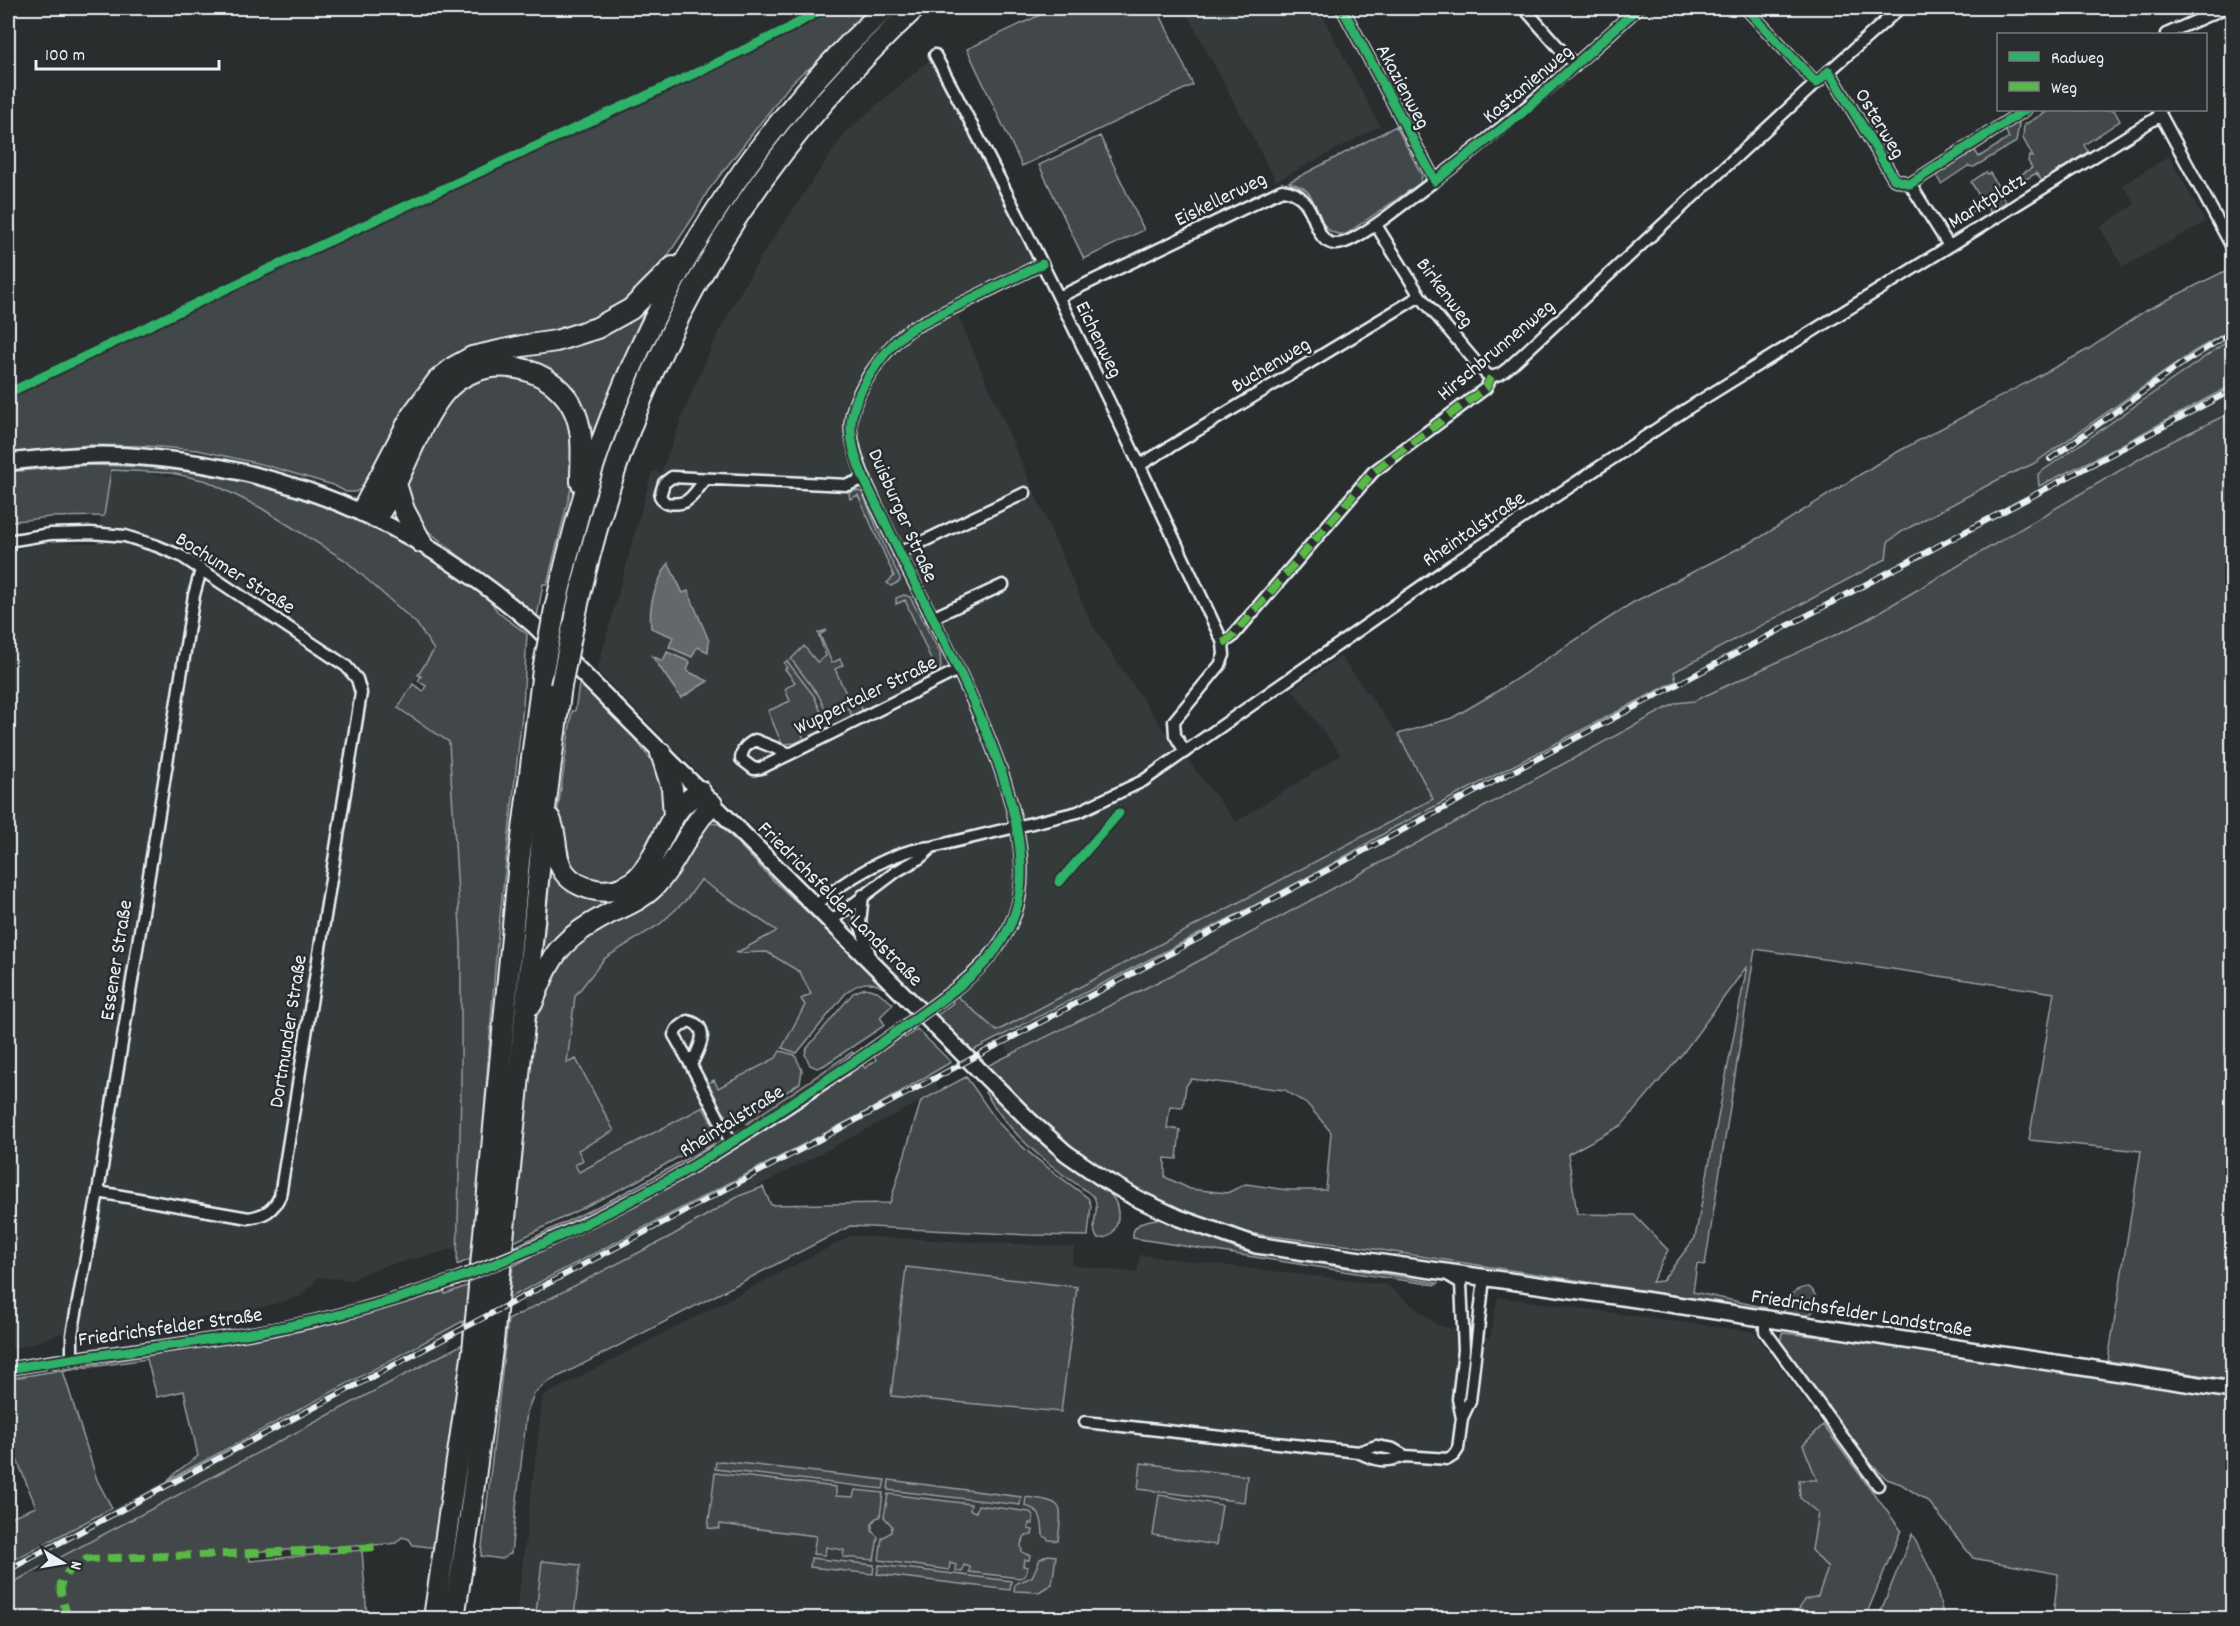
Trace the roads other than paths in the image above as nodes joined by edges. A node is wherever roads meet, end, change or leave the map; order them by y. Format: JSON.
{"nodes":[{"id":1,"x":886,"y":8,"type":"edge"},
{"id":2,"x":915,"y":8,"type":"edge"},
{"id":3,"x":1342,"y":8,"type":"edge"},
{"id":4,"x":1524,"y":8,"type":"edge"},
{"id":5,"x":1638,"y":8,"type":"edge"},
{"id":6,"x":1746,"y":8,"type":"edge"},
{"id":7,"x":1900,"y":8,"type":"edge"},
{"id":8,"x":2225,"y":8,"type":"edge"},
{"id":9,"x":2168,"y":33,"type":"edge"},
{"id":10,"x":935,"y":55,"type":"dead end"},
{"id":11,"x":1575,"y":66,"type":"junction"},
{"id":12,"x":1828,"y":72,"type":"junction"},
{"id":13,"x":1816,"y":83,"type":"junction"},
{"id":14,"x":2023,"y":111,"type":"edge"},
{"id":15,"x":2159,"y":112,"type":"edge"},
{"id":16,"x":1435,"y":181,"type":"junction"},
{"id":17,"x":1910,"y":184,"type":"junction"},
{"id":18,"x":1376,"y":225,"type":"junction"},
{"id":19,"x":1949,"y":246,"type":"junction"},
{"id":20,"x":2232,"y":247,"type":"edge"},
{"id":21,"x":687,"y":256,"type":"junction"},
{"id":22,"x":1042,"y":264,"type":"junction"},
{"id":23,"x":1420,"y":296,"type":"junction"},
{"id":24,"x":1059,"y":297,"type":"junction"},
{"id":25,"x":1491,"y":377,"type":"junction"},
{"id":26,"x":8,"y":462,"type":"edge"},
{"id":27,"x":1140,"y":465,"type":"junction"},
{"id":28,"x":865,"y":478,"type":"junction"},
{"id":29,"x":705,"y":480,"type":"dead end"},
{"id":30,"x":396,"y":484,"type":"junction"},
{"id":31,"x":1025,"y":493,"type":"dead end"},
{"id":32,"x":582,"y":503,"type":"junction"},
{"id":33,"x":369,"y":515,"type":"junction"},
{"id":34,"x":8,"y":541,"type":"edge"},
{"id":35,"x":421,"y":542,"type":"junction"},
{"id":36,"x":899,"y":554,"type":"junction"},
{"id":37,"x":201,"y":570,"type":"junction"},
{"id":38,"x":1003,"y":585,"type":"dead end"},
{"id":39,"x":932,"y":618,"type":"junction"},
{"id":40,"x":1223,"y":643,"type":"junction"},
{"id":41,"x":958,"y":670,"type":"junction"},
{"id":42,"x":357,"y":679,"type":"joint"},
{"id":43,"x":661,"y":753,"type":"junction"},
{"id":44,"x":1185,"y":753,"type":"junction"},
{"id":45,"x":790,"y":754,"type":"dead end"},
{"id":46,"x":706,"y":797,"type":"junction"},
{"id":47,"x":545,"y":808,"type":"junction"},
{"id":48,"x":674,"y":816,"type":"junction"},
{"id":49,"x":1016,"y":828,"type":"junction"},
{"id":50,"x":932,"y":847,"type":"junction"},
{"id":51,"x":863,"y":896,"type":"junction"},
{"id":52,"x":815,"y":906,"type":"junction"},
{"id":53,"x":831,"y":921,"type":"junction"},
{"id":54,"x":872,"y":964,"type":"junction"},
{"id":55,"x":524,"y":1023,"type":"junction"},
{"id":56,"x":691,"y":1065,"type":"dead end"},
{"id":57,"x":731,"y":1142,"type":"junction"},
{"id":58,"x":98,"y":1192,"type":"junction"},
{"id":59,"x":1443,"y":1273,"type":"junction"},
{"id":60,"x":1484,"y":1278,"type":"junction"},
{"id":61,"x":337,"y":1315,"type":"joint"},
{"id":62,"x":1765,"y":1319,"type":"junction"},
{"id":63,"x":72,"y":1358,"type":"junction"},
{"id":64,"x":8,"y":1369,"type":"edge"},
{"id":65,"x":2232,"y":1390,"type":"edge"},
{"id":66,"x":1462,"y":1418,"type":"junction"},
{"id":67,"x":1085,"y":1422,"type":"dead end"},
{"id":68,"x":1878,"y":1485,"type":"dead end"},
{"id":69,"x":434,"y":1618,"type":"edge"},
{"id":70,"x":454,"y":1618,"type":"edge"}],
"edges":[{"from":1,"to":21,"type":"highway"},
{"from":2,"to":47,"type":"highway","bridge":true},
{"from":3,"to":16,"type":"street","name":"Akazienweg"},
{"from":4,"to":11,"type":"street"},
{"from":5,"to":11,"type":"street","name":"Kastanienweg"},
{"from":6,"to":13,"type":"street"},
{"from":7,"to":12,"type":"street","name":"Hirschbrunnenweg"},
{"from":8,"to":9,"type":"street"},
{"from":10,"to":22,"type":"street","name":"Eichenweg"},
{"from":11,"to":16,"type":"street","name":"Kastanienweg"},
{"from":12,"to":13,"type":"street","name":"Hirschbrunnenweg"},
{"from":12,"to":17,"type":"street","name":"Osterweg"},
{"from":13,"to":25,"type":"street","name":"Hirschbrunnenweg"},
{"from":14,"to":17,"type":"street"},
{"from":15,"to":19,"type":"street","name":"Marktplatz"},
{"from":15,"to":20,"type":"street","name":"Marktplatz"},
{"from":16,"to":18,"type":"street","name":"Kastanienweg"},
{"from":17,"to":19,"type":"street","name":"Marktplatz"},
{"from":18,"to":23,"type":"street","name":"Birkenweg"},
{"from":18,"to":24,"type":"street","name":"Eiskellerweg"},
{"from":19,"to":44,"type":"street","name":"Rheintalstraße"},
{"from":21,"to":32,"type":"highway"},
{"from":21,"to":33,"type":"highway"},
{"from":22,"to":24,"type":"street","name":"Eichenweg"},
{"from":22,"to":28,"type":"street","name":"Duisburger Straße"},
{"from":23,"to":25,"type":"street","name":"Birkenweg"},
{"from":23,"to":27,"type":"street","name":"Buchenweg"},
{"from":24,"to":27,"type":"street","name":"Eichenweg"},
{"from":25,"to":40,"type":"street","name":"Hirschbrunnenweg"},
{"from":26,"to":33,"type":"main road","name":"Friedrichsfelder Landstraße"},
{"from":27,"to":40,"type":"street","name":"Eichenweg"},
{"from":28,"to":29,"type":"street"},
{"from":28,"to":36,"type":"street","name":"Duisburger Straße"},
{"from":30,"to":32,"type":"highway"},
{"from":30,"to":33,"type":"highway"},
{"from":30,"to":35,"type":"highway"},
{"from":31,"to":36,"type":"street","name":"Duisburger Straße"},
{"from":32,"to":69,"type":"highway","bridge":true},
{"from":33,"to":35,"type":"main road","name":"Friedrichsfelder Landstraße"},
{"from":34,"to":37,"type":"street","name":"Bochumer Straße"},
{"from":35,"to":43,"type":"main road","name":"Friedrichsfelder Landstraße"},
{"from":36,"to":39,"type":"street","name":"Duisburger Straße"},
{"from":37,"to":42,"type":"street","name":"Bochumer Straße"},
{"from":37,"to":58,"type":"street","name":"Essener Straße"},
{"from":38,"to":39,"type":"street"},
{"from":39,"to":41,"type":"street","name":"Duisburger Straße"},
{"from":40,"to":44,"type":"street"},
{"from":41,"to":45,"type":"street","name":"Wuppertaler Straße"},
{"from":41,"to":49,"type":"street","name":"Duisburger Straße"},
{"from":42,"to":58,"type":"street","name":"Dortmunder Straße"},
{"from":43,"to":46,"type":"main road","name":"Friedrichsfelder Landstraße"},
{"from":43,"to":48,"type":"highway"},
{"from":44,"to":49,"type":"street","name":"Rheintalstraße"},
{"from":46,"to":48,"type":"highway"},
{"from":46,"to":52,"type":"main road","name":"Friedrichsfelder Landstraße"},
{"from":46,"to":55,"type":"highway"},
{"from":47,"to":48,"type":"highway"},
{"from":47,"to":55,"type":"highway"},
{"from":49,"to":50,"type":"street","name":"Rheintalstraße"},
{"from":49,"to":57,"type":"street","name":"Rheintalstraße","bridge":true},
{"from":50,"to":51,"type":"street"},
{"from":50,"to":52,"type":"street","name":"Rheintalstraße"},
{"from":51,"to":53,"type":"street"},
{"from":51,"to":54,"type":"street"},
{"from":52,"to":53,"type":"main road","name":"Friedrichsfelder Landstraße"},
{"from":53,"to":54,"type":"main road","name":"Friedrichsfelder Landstraße"},
{"from":54,"to":59,"type":"main road","name":"Friedrichsfelder Landstraße"},
{"from":55,"to":70,"type":"highway"},
{"from":56,"to":57,"type":"street","name":"Rheintalstraße"},
{"from":57,"to":61,"type":"street","name":"Rheintalstraße","bridge":true},
{"from":58,"to":63,"type":"street","name":"Essener Straße"},
{"from":59,"to":60,"type":"main road","name":"Friedrichsfelder Landstraße"},
{"from":59,"to":66,"type":"street"},
{"from":60,"to":62,"type":"main road","name":"Friedrichsfelder Landstraße"},
{"from":60,"to":66,"type":"street"},
{"from":61,"to":63,"type":"street","name":"Friedrichsfelder Straße"},
{"from":62,"to":65,"type":"main road","name":"Friedrichsfelder Landstraße"},
{"from":62,"to":68,"type":"street"},
{"from":63,"to":64,"type":"street","name":"Friedrichsfelder Straße"},
{"from":66,"to":67,"type":"street"}]}
